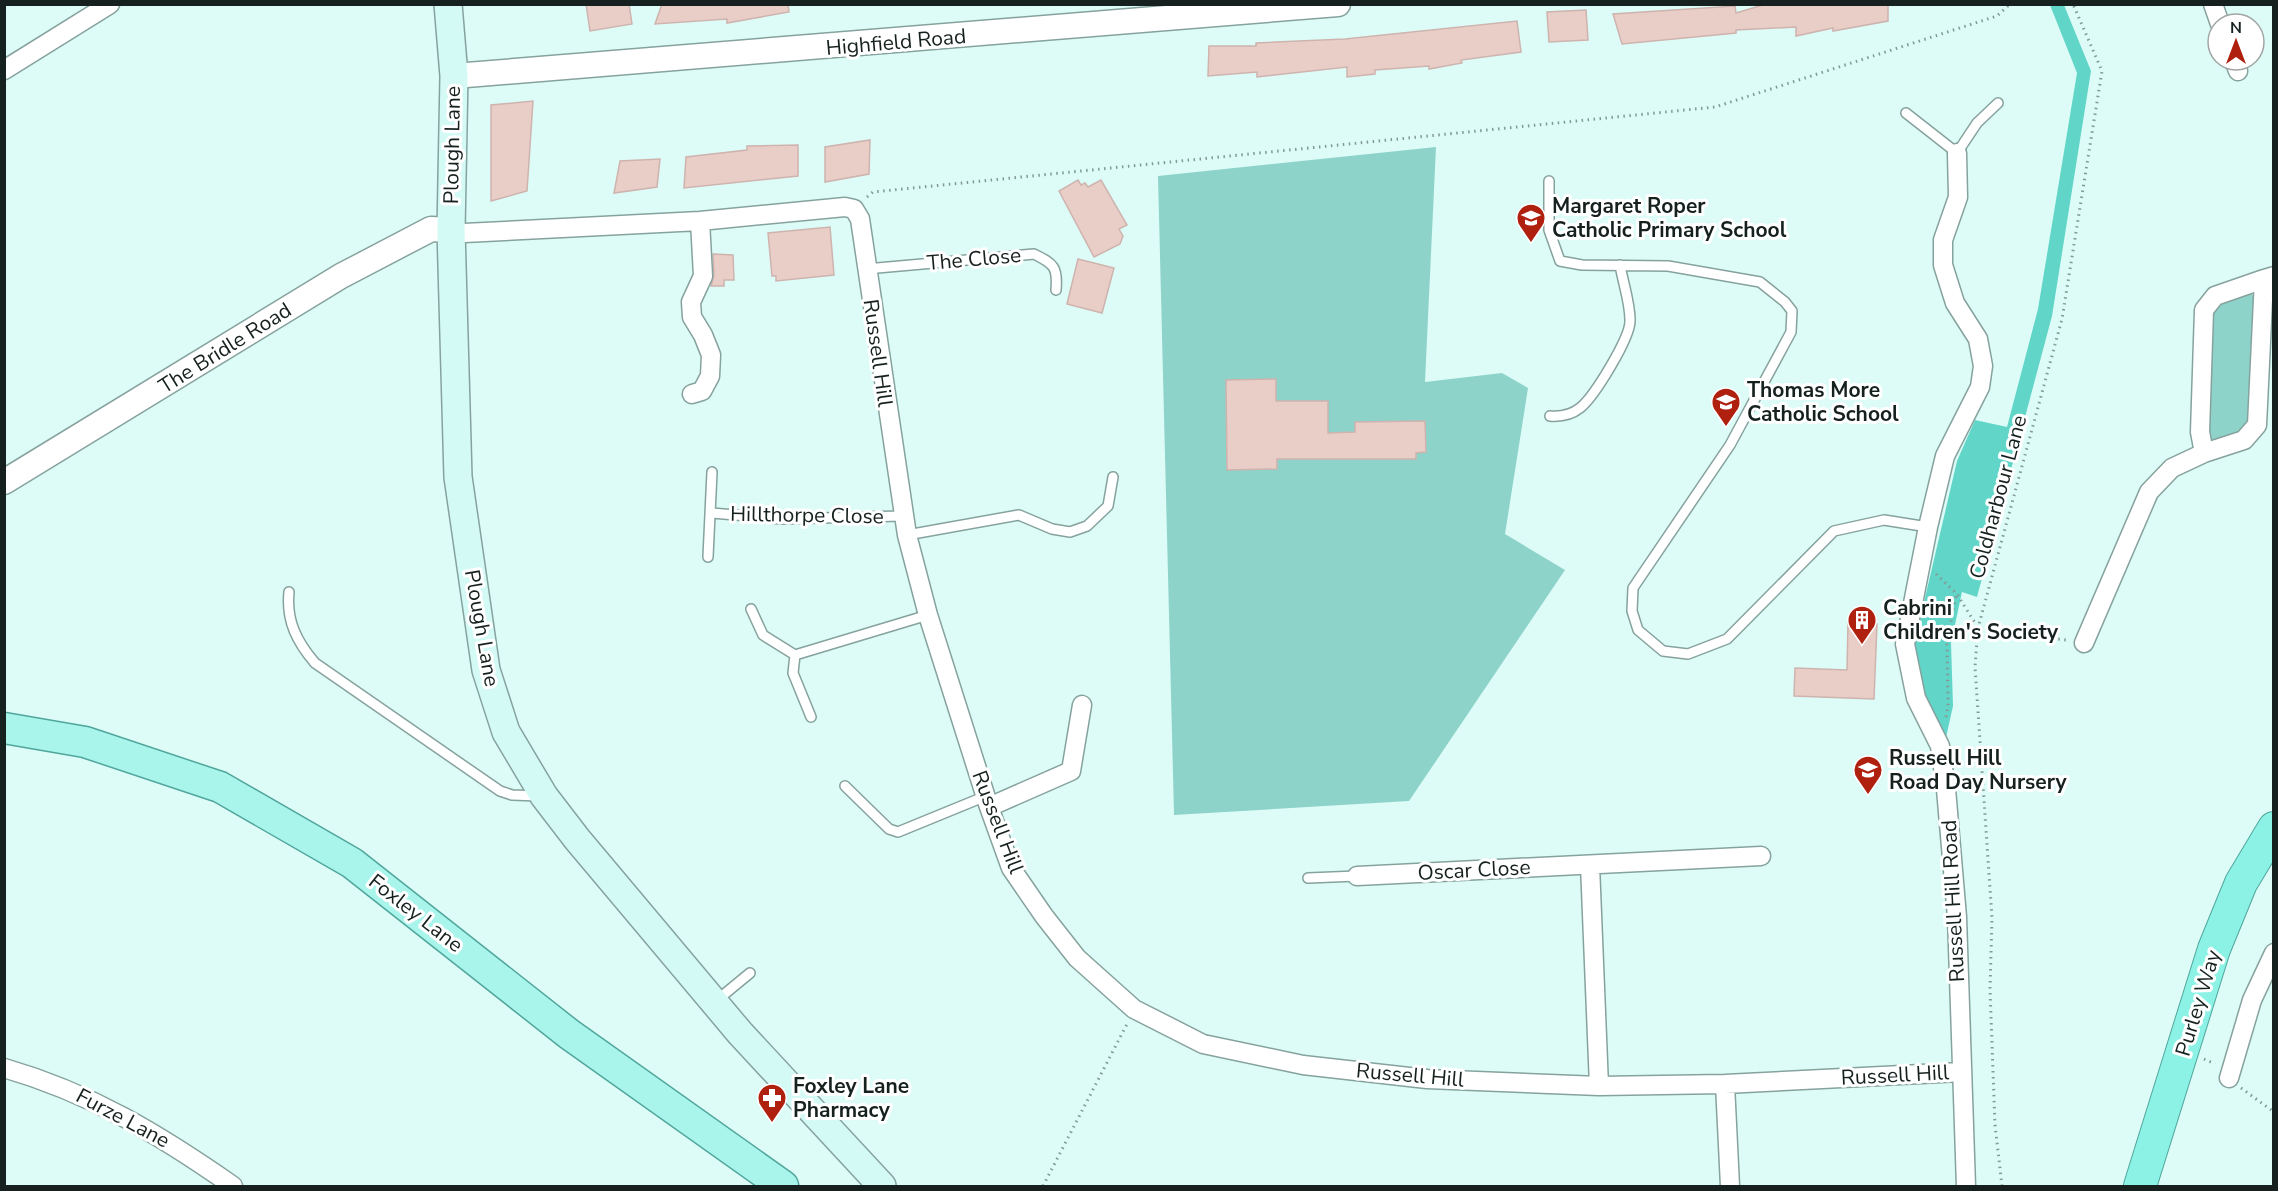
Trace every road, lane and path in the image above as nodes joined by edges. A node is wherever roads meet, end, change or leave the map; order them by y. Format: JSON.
{"nodes":[{"id":1,"x":110,"y":4,"type":"edge"},
{"id":2,"x":448,"y":4,"type":"edge"},
{"id":3,"x":1338,"y":4,"type":"edge"},
{"id":4,"x":2010,"y":4,"type":"edge"},
{"id":5,"x":2073,"y":4,"type":"edge"},
{"id":6,"x":4,"y":70,"type":"edge"},
{"id":7,"x":454,"y":76,"type":"junction"},
{"id":8,"x":1998,"y":103,"type":"dead end"},
{"id":9,"x":1906,"y":113,"type":"dead end"},
{"id":10,"x":1957,"y":153,"type":"junction"},
{"id":11,"x":1550,"y":181,"type":"dead end"},
{"id":12,"x":854,"y":209,"type":"junction"},
{"id":13,"x":700,"y":221,"type":"junction"},
{"id":14,"x":451,"y":230,"type":"junction"},
{"id":15,"x":1620,"y":265,"type":"junction"},
{"id":16,"x":866,"y":269,"type":"junction"},
{"id":17,"x":2269,"y":277,"type":"edge"},
{"id":18,"x":1056,"y":290,"type":"dead end"},
{"id":19,"x":692,"y":394,"type":"dead end"},
{"id":20,"x":1550,"y":416,"type":"dead end"},
{"id":21,"x":2204,"y":453,"type":"junction"},
{"id":22,"x":712,"y":472,"type":"dead end"},
{"id":23,"x":1113,"y":477,"type":"dead end"},
{"id":24,"x":4,"y":482,"type":"edge"},
{"id":25,"x":712,"y":513,"type":"junction"},
{"id":26,"x":902,"y":516,"type":"junction"},
{"id":27,"x":1928,"y":527,"type":"junction"},
{"id":28,"x":907,"y":535,"type":"junction"},
{"id":29,"x":708,"y":557,"type":"dead end"},
{"id":30,"x":1921,"y":560,"type":"junction"},
{"id":31,"x":289,"y":592,"type":"dead end"},
{"id":32,"x":1957,"y":594,"type":"junction"},
{"id":33,"x":752,"y":609,"type":"dead end"},
{"id":34,"x":928,"y":615,"type":"junction"},
{"id":35,"x":1978,"y":628,"type":"junction"},
{"id":36,"x":2084,"y":643,"type":"joint"},
{"id":37,"x":795,"y":655,"type":"junction"},
{"id":38,"x":1082,"y":705,"type":"dead end"},
{"id":39,"x":812,"y":717,"type":"dead end"},
{"id":40,"x":4,"y":728,"type":"edge"},
{"id":41,"x":1940,"y":746,"type":"junction"},
{"id":42,"x":846,"y":786,"type":"dead end"},
{"id":43,"x":544,"y":796,"type":"junction"},
{"id":44,"x":988,"y":802,"type":"junction"},
{"id":45,"x":2274,"y":828,"type":"edge"},
{"id":46,"x":1761,"y":856,"type":"dead end"},
{"id":47,"x":1590,"y":864,"type":"junction"},
{"id":48,"x":1357,"y":876,"type":"joint"},
{"id":49,"x":1308,"y":878,"type":"dead end"},
{"id":50,"x":2274,"y":953,"type":"edge"},
{"id":51,"x":750,"y":973,"type":"dead end"},
{"id":52,"x":714,"y":1002,"type":"junction"},
{"id":53,"x":1134,"y":1009,"type":"junction"},
{"id":54,"x":4,"y":1068,"type":"edge"},
{"id":55,"x":1961,"y":1072,"type":"junction"},
{"id":56,"x":2229,"y":1078,"type":"joint"},
{"id":57,"x":1725,"y":1084,"type":"junction"},
{"id":58,"x":1599,"y":1086,"type":"junction"},
{"id":59,"x":2274,"y":1112,"type":"edge"},
{"id":60,"x":233,"y":1186,"type":"edge"},
{"id":61,"x":783,"y":1186,"type":"edge"},
{"id":62,"x":882,"y":1186,"type":"edge"},
{"id":63,"x":1043,"y":1186,"type":"edge"},
{"id":64,"x":1730,"y":1186,"type":"edge"},
{"id":65,"x":1966,"y":1186,"type":"edge"},
{"id":66,"x":2002,"y":1186,"type":"edge"},
{"id":67,"x":2140,"y":1186,"type":"edge"}],
"edges":[{"from":1,"to":6,"type":"street"},
{"from":2,"to":7,"type":"main road","name":"Plough Lane"},
{"from":3,"to":7,"type":"street","name":"Highfield Road"},
{"from":4,"to":12,"type":"path"},
{"from":5,"to":35,"type":"path","name":"Coldharbour Lane"},
{"from":7,"to":14,"type":"main road","name":"Plough Lane"},
{"from":8,"to":10,"type":"lane"},
{"from":9,"to":10,"type":"lane"},
{"from":10,"to":27,"type":"street","name":"Russell Hill Road"},
{"from":11,"to":15,"type":"lane"},
{"from":12,"to":13,"type":"street"},
{"from":12,"to":16,"type":"street","name":"Russell Hill"},
{"from":13,"to":14,"type":"street"},
{"from":13,"to":19,"type":"street"},
{"from":14,"to":24,"type":"street","name":"The Bridle Road"},
{"from":14,"to":43,"type":"main road","name":"Plough Lane"},
{"from":15,"to":20,"type":"lane"},
{"from":15,"to":27,"type":"lane"},
{"from":16,"to":18,"type":"lane","name":"The Close"},
{"from":16,"to":26,"type":"street","name":"Russell Hill"},
{"from":17,"to":21,"type":"street"},
{"from":17,"to":21,"type":"street"},
{"from":21,"to":36,"type":"street"},
{"from":22,"to":25,"type":"lane","name":"Hillthorpe Close"},
{"from":23,"to":28,"type":"lane"},
{"from":25,"to":26,"type":"lane","name":"Hillthorpe Close"},
{"from":25,"to":29,"type":"lane","name":"Hillthorpe Close"},
{"from":26,"to":28,"type":"street","name":"Russell Hill"},
{"from":27,"to":30,"type":"street","name":"Russell Hill Road"},
{"from":28,"to":34,"type":"street","name":"Russell Hill"},
{"from":30,"to":32,"type":"path"},
{"from":30,"to":41,"type":"street","name":"Russell Hill Road"},
{"from":31,"to":43,"type":"lane"},
{"from":32,"to":35,"type":"path"},
{"from":32,"to":41,"type":"path"},
{"from":33,"to":37,"type":"lane"},
{"from":34,"to":37,"type":"lane"},
{"from":34,"to":44,"type":"street","name":"Russell Hill"},
{"from":35,"to":36,"type":"path"},
{"from":35,"to":66,"type":"path","name":"Coldharbour Lane"},
{"from":37,"to":39,"type":"lane"},
{"from":38,"to":44,"type":"street"},
{"from":40,"to":61,"type":"main road","name":"Foxley Lane"},
{"from":41,"to":55,"type":"street","name":"Russell Hill Road"},
{"from":42,"to":44,"type":"lane"},
{"from":43,"to":52,"type":"main road","name":"Plough Lane"},
{"from":44,"to":53,"type":"street","name":"Russell Hill"},
{"from":45,"to":67,"type":"highway","name":"Purley Way"},
{"from":46,"to":47,"type":"street","name":"Oscar Close"},
{"from":47,"to":48,"type":"street","name":"Oscar Close"},
{"from":47,"to":58,"type":"street"},
{"from":48,"to":49,"type":"lane"},
{"from":50,"to":56,"type":"street"},
{"from":51,"to":52,"type":"lane"},
{"from":52,"to":62,"type":"main road","name":"Plough Lane"},
{"from":53,"to":58,"type":"street","name":"Russell Hill"},
{"from":53,"to":63,"type":"path"},
{"from":54,"to":60,"type":"street","name":"Furze Lane"},
{"from":55,"to":57,"type":"street","name":"Russell Hill"},
{"from":55,"to":65,"type":"street","name":"Russell Hill Road"},
{"from":56,"to":59,"type":"path"},
{"from":57,"to":58,"type":"street","name":"Russell Hill"},
{"from":57,"to":64,"type":"street"}]}
